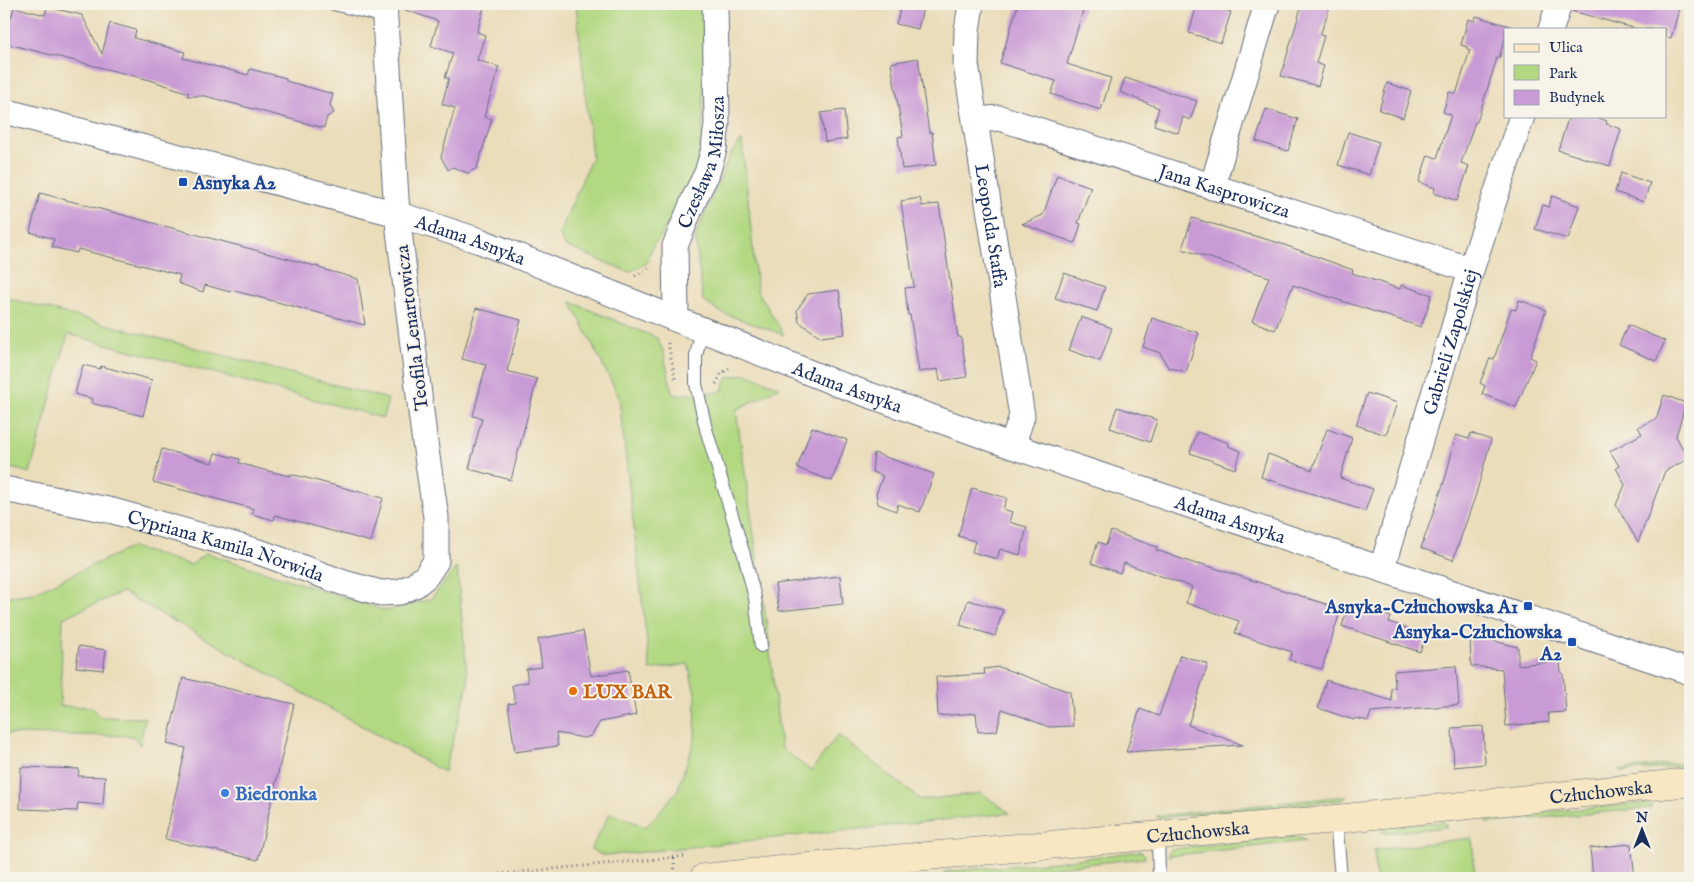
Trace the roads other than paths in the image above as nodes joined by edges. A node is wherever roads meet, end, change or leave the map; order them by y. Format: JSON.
{"nodes":[{"id":1,"x":334,"y":4,"type":"edge"},
{"id":2,"x":715,"y":4,"type":"edge"},
{"id":3,"x":971,"y":4,"type":"edge"},
{"id":4,"x":1267,"y":4,"type":"edge"},
{"id":5,"x":1559,"y":4,"type":"edge"},
{"id":6,"x":384,"y":11,"type":"edge"},
{"id":7,"x":1550,"y":28,"type":"edge"},
{"id":8,"x":4,"y":111,"type":"edge"},
{"id":9,"x":1521,"y":118,"type":"edge"},
{"id":10,"x":976,"y":120,"type":"junction"},
{"id":11,"x":1212,"y":187,"type":"junction"},
{"id":12,"x":397,"y":214,"type":"junction"},
{"id":13,"x":1471,"y":270,"type":"junction"},
{"id":14,"x":676,"y":318,"type":"junction"},
{"id":15,"x":702,"y":329,"type":"junction"},
{"id":16,"x":1012,"y":446,"type":"junction"},
{"id":17,"x":4,"y":489,"type":"edge"},
{"id":18,"x":436,"y":561,"type":"joint"},
{"id":19,"x":1382,"y":568,"type":"junction"},
{"id":20,"x":761,"y":646,"type":"dead end"},
{"id":21,"x":1690,"y":672,"type":"edge"},
{"id":22,"x":1690,"y":782,"type":"edge"},
{"id":23,"x":1336,"y":819,"type":"junction"},
{"id":24,"x":1158,"y":835,"type":"junction"},
{"id":25,"x":765,"y":875,"type":"edge"},
{"id":26,"x":704,"y":878,"type":"edge"},
{"id":27,"x":1159,"y":878,"type":"edge"},
{"id":28,"x":1341,"y":878,"type":"edge"}],
"edges":[{"from":1,"to":6,"type":"lane"},
{"from":2,"to":14,"type":"street","name":"Czesława Miłosza"},
{"from":3,"to":10,"type":"street","name":"Leopolda Staffa"},
{"from":4,"to":11,"type":"street"},
{"from":5,"to":7,"type":"street"},
{"from":6,"to":12,"type":"street","name":"Teofila Lenartowicza"},
{"from":8,"to":12,"type":"street","name":"Adama Asnyka"},
{"from":9,"to":13,"type":"street","name":"Gabrieli Zapolskiej"},
{"from":10,"to":11,"type":"street","name":"Jana Kasprowicza"},
{"from":10,"to":16,"type":"street","name":"Leopolda Staffa"},
{"from":11,"to":13,"type":"street","name":"Jana Kasprowicza"},
{"from":12,"to":14,"type":"street","name":"Adama Asnyka"},
{"from":12,"to":18,"type":"street","name":"Teofila Lenartowicza"},
{"from":13,"to":19,"type":"street","name":"Gabrieli Zapolskiej"},
{"from":14,"to":15,"type":"street","name":"Adama Asnyka"},
{"from":15,"to":16,"type":"street","name":"Adama Asnyka"},
{"from":15,"to":20,"type":"lane"},
{"from":16,"to":19,"type":"street","name":"Adama Asnyka"},
{"from":17,"to":18,"type":"street","name":"Cypriana Kamila Norwida"},
{"from":19,"to":21,"type":"street","name":"Adama Asnyka"},
{"from":22,"to":23,"type":"main road","name":"Człuchowska"},
{"from":23,"to":24,"type":"main road","name":"Człuchowska"},
{"from":23,"to":28,"type":"lane"},
{"from":24,"to":25,"type":"main road","name":"Człuchowska"},
{"from":24,"to":27,"type":"lane"},
{"from":25,"to":26,"type":"main road","name":"Człuchowska"}]}
